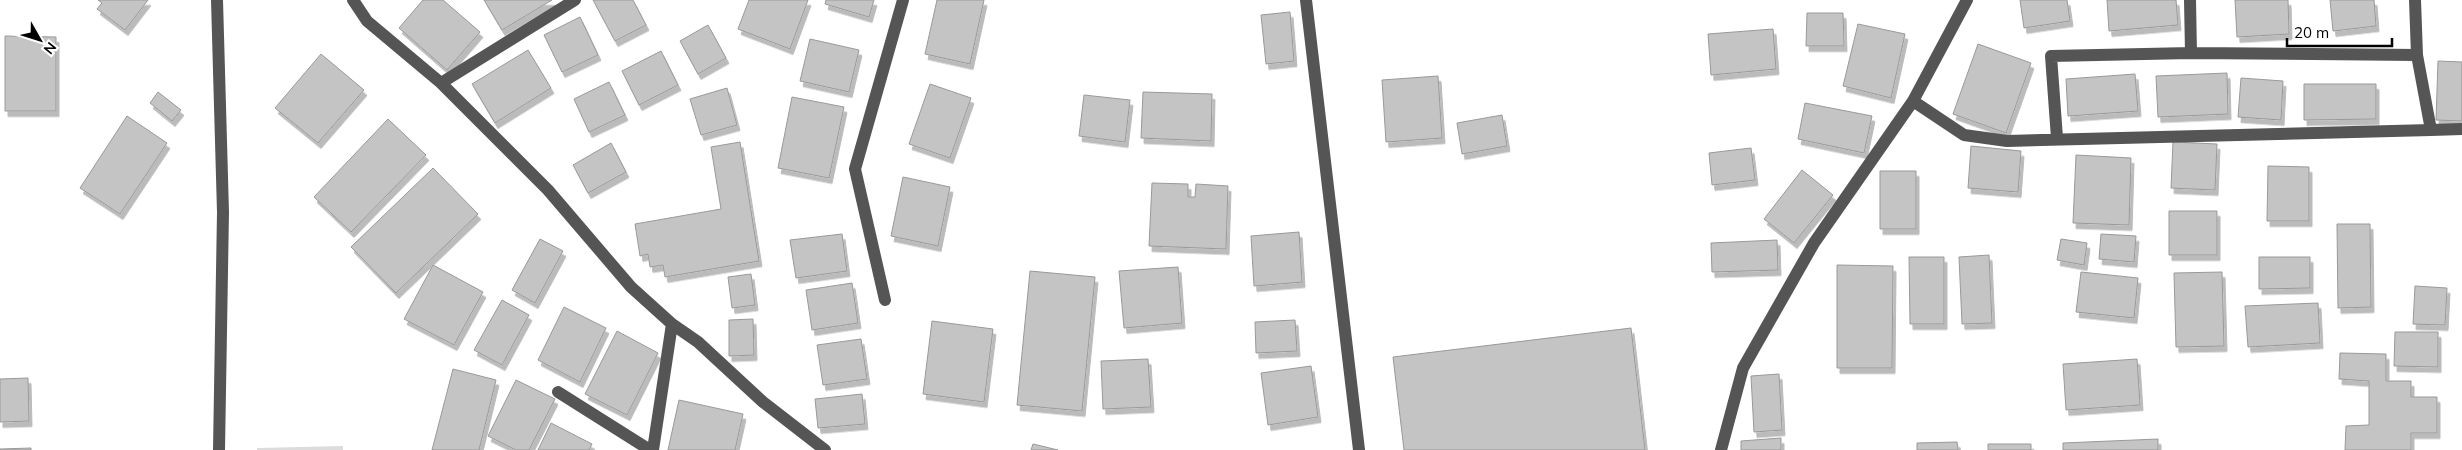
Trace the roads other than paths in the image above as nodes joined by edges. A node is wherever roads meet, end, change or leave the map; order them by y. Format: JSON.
{"nodes":[{"id":1,"x":217,"y":0,"type":"edge"},
{"id":2,"x":353,"y":0,"type":"edge"},
{"id":3,"x":575,"y":0,"type":"edge"},
{"id":4,"x":902,"y":0,"type":"edge"},
{"id":5,"x":1306,"y":0,"type":"edge"},
{"id":6,"x":1967,"y":0,"type":"edge"},
{"id":7,"x":2190,"y":0,"type":"edge"},
{"id":8,"x":2415,"y":0,"type":"edge"},
{"id":9,"x":2191,"y":52,"type":"junction"},
{"id":10,"x":2417,"y":55,"type":"junction"},
{"id":11,"x":441,"y":83,"type":"junction"},
{"id":12,"x":1913,"y":101,"type":"junction"},
{"id":13,"x":2462,"y":129,"type":"edge"},
{"id":14,"x":2431,"y":130,"type":"junction"},
{"id":15,"x":2057,"y":138,"type":"junction"},
{"id":16,"x":885,"y":300,"type":"dead end"},
{"id":17,"x":672,"y":324,"type":"junction"},
{"id":18,"x":558,"y":392,"type":"dead end"},
{"id":19,"x":219,"y":450,"type":"edge"},
{"id":20,"x":651,"y":450,"type":"edge"},
{"id":21,"x":825,"y":450,"type":"edge"},
{"id":22,"x":1359,"y":450,"type":"edge"},
{"id":23,"x":1721,"y":450,"type":"edge"}],
"edges":[{"from":1,"to":19,"type":"street"},
{"from":2,"to":11,"type":"street"},
{"from":3,"to":11,"type":"street"},
{"from":4,"to":16,"type":"street"},
{"from":5,"to":22,"type":"street"},
{"from":6,"to":12,"type":"street"},
{"from":7,"to":9,"type":"street"},
{"from":8,"to":10,"type":"street"},
{"from":9,"to":10,"type":"street"},
{"from":9,"to":15,"type":"street"},
{"from":10,"to":14,"type":"street"},
{"from":11,"to":17,"type":"street"},
{"from":12,"to":15,"type":"street"},
{"from":12,"to":23,"type":"street"},
{"from":13,"to":14,"type":"street"},
{"from":14,"to":15,"type":"street"},
{"from":17,"to":20,"type":"street"},
{"from":17,"to":21,"type":"street"},
{"from":18,"to":20,"type":"street"}]}
